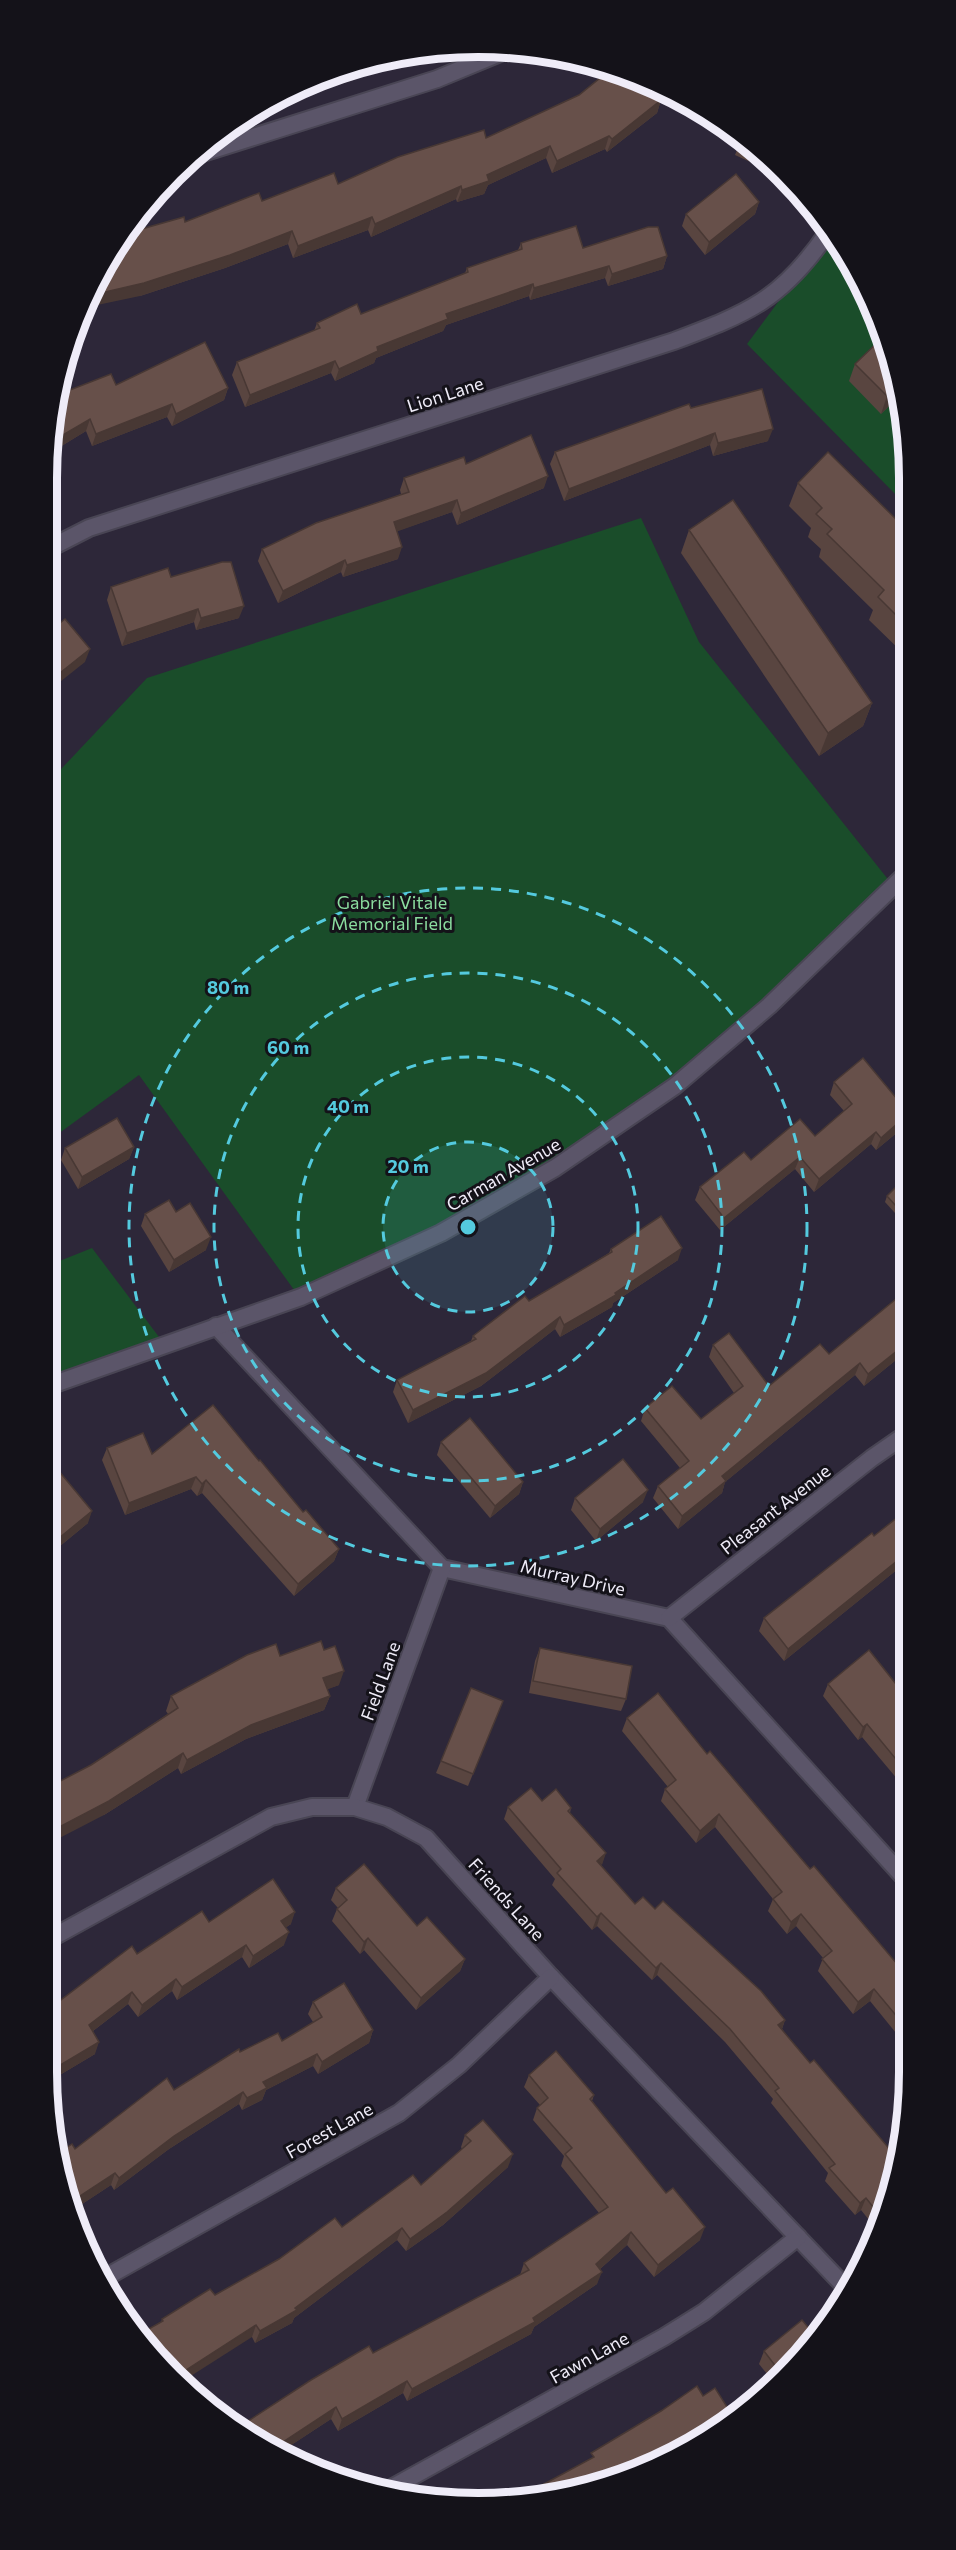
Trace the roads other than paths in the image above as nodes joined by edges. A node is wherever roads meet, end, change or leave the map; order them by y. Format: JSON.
{"nodes":[{"id":1,"x":489,"y":57,"type":"edge"},
{"id":2,"x":216,"y":149,"type":"edge"},
{"id":3,"x":824,"y":238,"type":"edge"},
{"id":4,"x":57,"y":544,"type":"edge"},
{"id":5,"x":899,"y":881,"type":"edge"},
{"id":6,"x":216,"y":1326,"type":"junction"},
{"id":7,"x":57,"y":1383,"type":"edge"},
{"id":8,"x":899,"y":1439,"type":"edge"},
{"id":9,"x":442,"y":1568,"type":"junction"},
{"id":10,"x":669,"y":1618,"type":"junction"},
{"id":11,"x":355,"y":1807,"type":"junction"},
{"id":12,"x":899,"y":1872,"type":"edge"},
{"id":13,"x":57,"y":1935,"type":"edge"},
{"id":14,"x":551,"y":1977,"type":"junction"},
{"id":15,"x":798,"y":2237,"type":"junction"},
{"id":16,"x":109,"y":2275,"type":"edge"},
{"id":17,"x":842,"y":2284,"type":"edge"},
{"id":18,"x":398,"y":2485,"type":"edge"}],
"edges":[{"from":1,"to":2,"type":"street"},
{"from":3,"to":4,"type":"street","name":"Lion Lane"},
{"from":5,"to":6,"type":"street","name":"Carman Avenue"},
{"from":6,"to":7,"type":"street","name":"Carman Avenue"},
{"from":6,"to":9,"type":"street"},
{"from":8,"to":10,"type":"street","name":"Pleasant Avenue"},
{"from":9,"to":10,"type":"street","name":"Murray Drive"},
{"from":9,"to":11,"type":"street","name":"Field Lane"},
{"from":10,"to":12,"type":"street"},
{"from":11,"to":13,"type":"street","name":"Friends Lane"},
{"from":11,"to":14,"type":"street","name":"Friends Lane"},
{"from":14,"to":15,"type":"street","name":"Friends Lane"},
{"from":14,"to":16,"type":"street","name":"Forest Lane"},
{"from":15,"to":17,"type":"street","name":"Friends Lane"},
{"from":15,"to":18,"type":"street","name":"Fawn Lane"}]}
